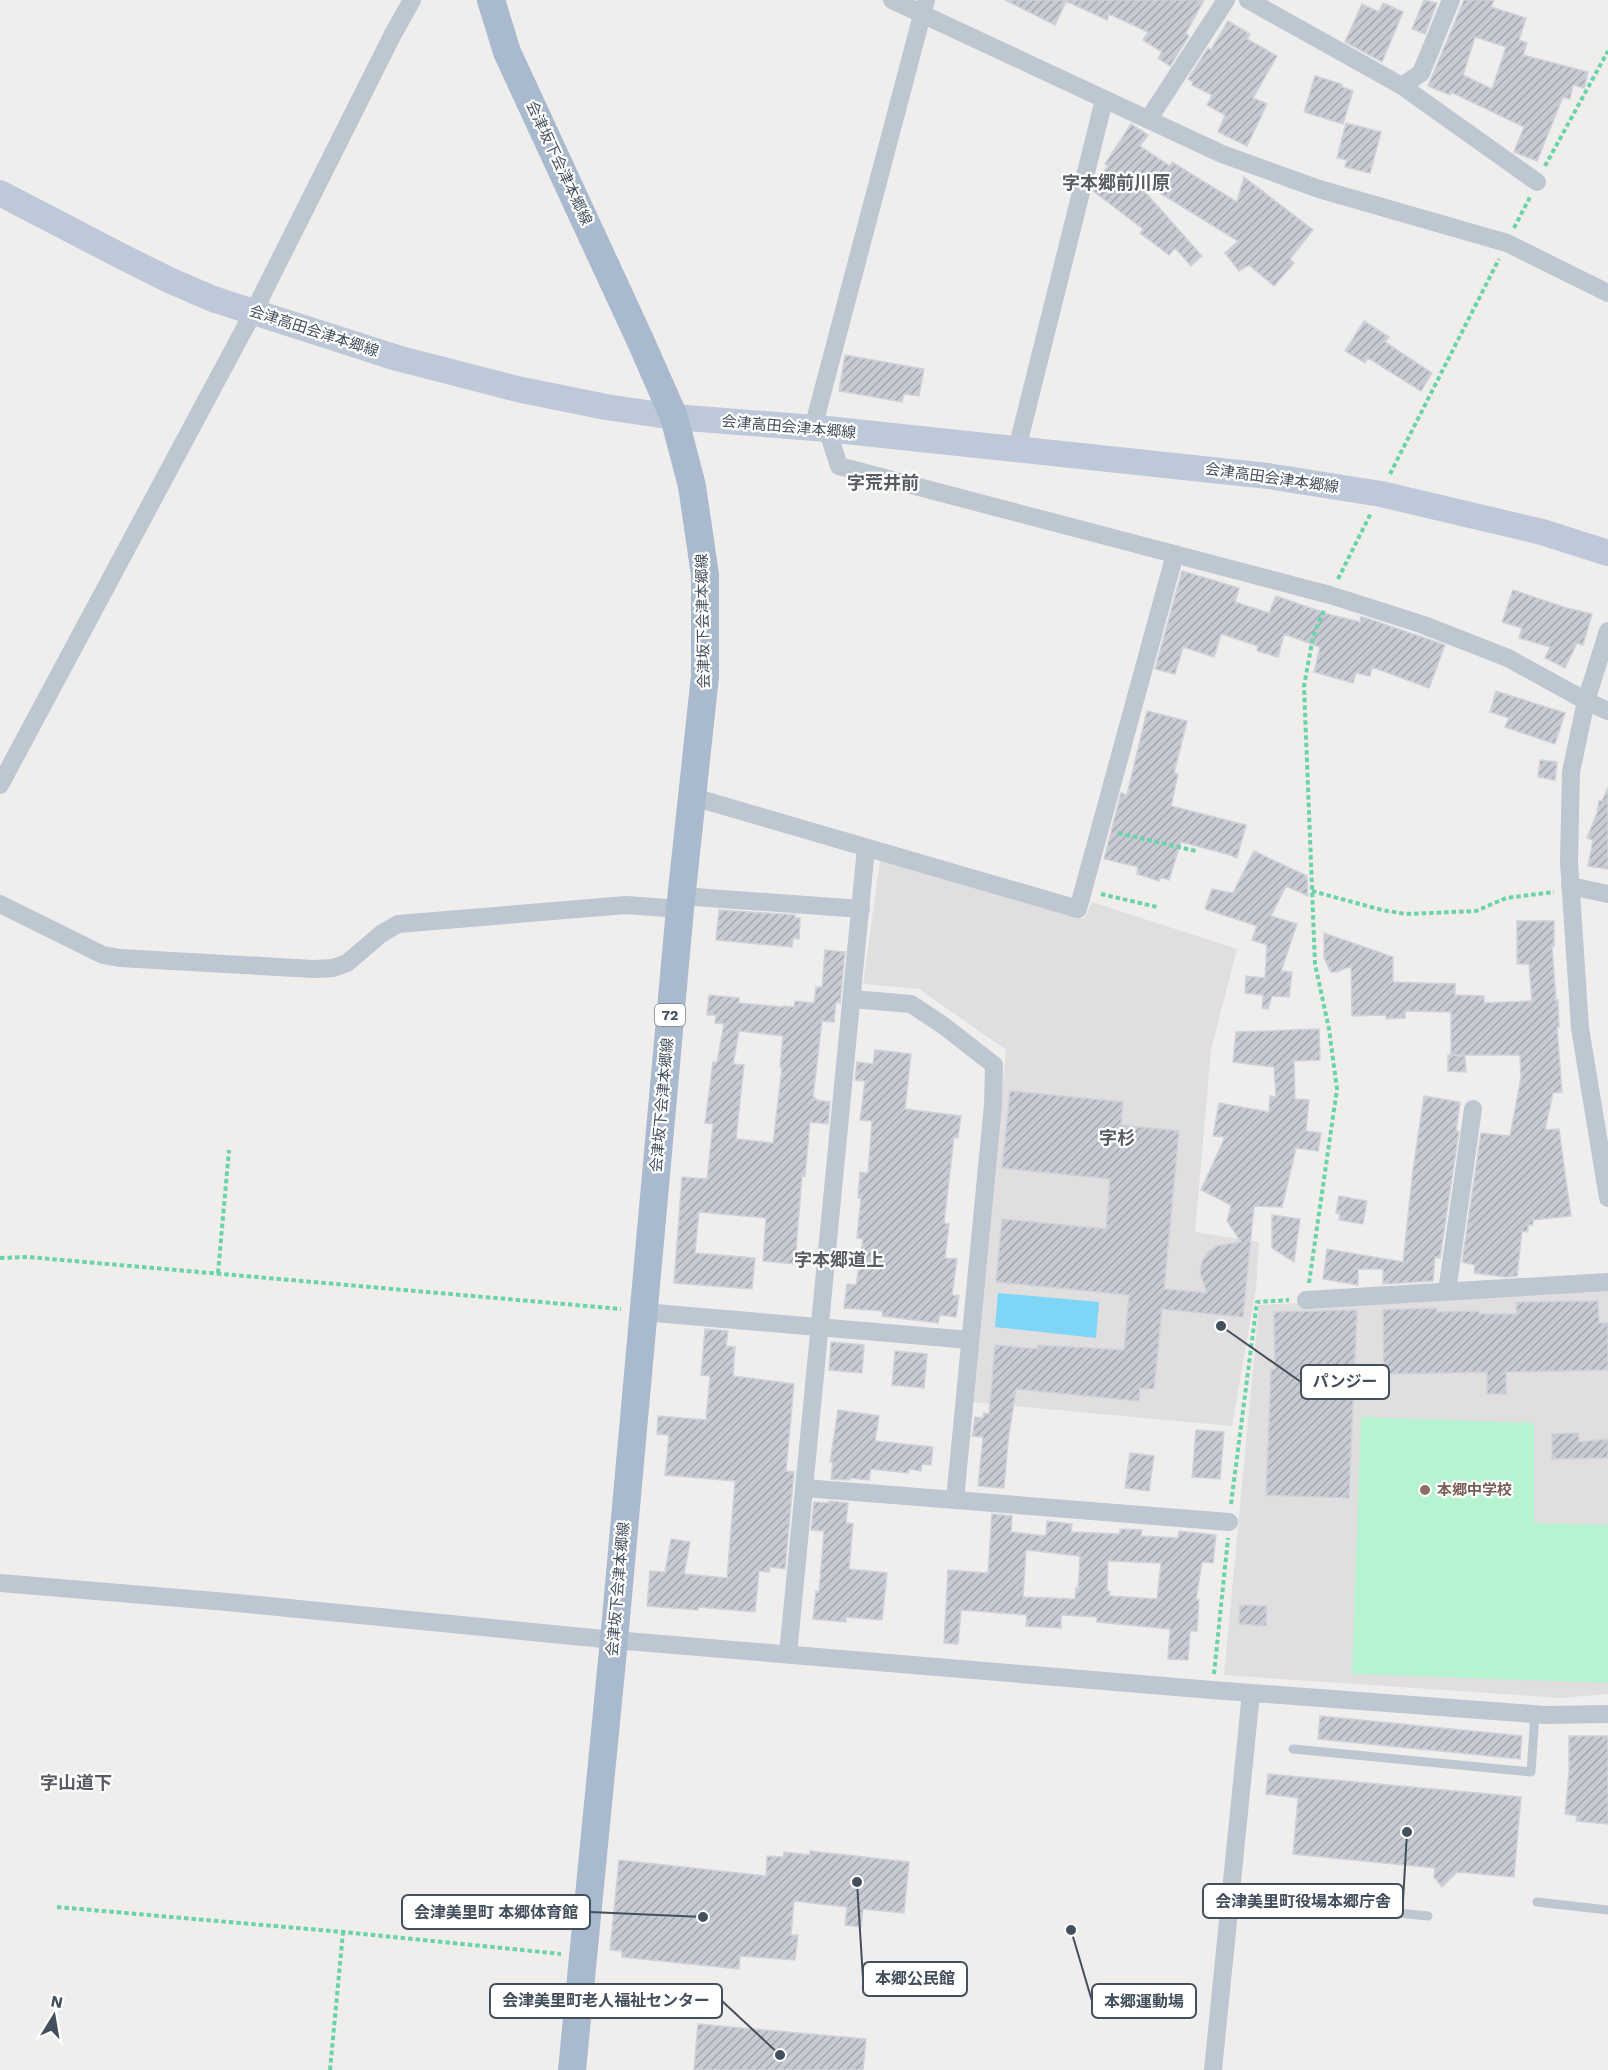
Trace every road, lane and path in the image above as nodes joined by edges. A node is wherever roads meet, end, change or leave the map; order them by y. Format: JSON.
{"nodes":[{"id":1,"x":412,"y":0,"type":"edge"},
{"id":2,"x":491,"y":0,"type":"edge"},
{"id":3,"x":892,"y":0,"type":"edge"},
{"id":4,"x":1226,"y":0,"type":"edge"},
{"id":5,"x":1248,"y":0,"type":"edge"},
{"id":6,"x":1451,"y":0,"type":"edge"},
{"id":7,"x":924,"y":7,"type":"edge"},
{"id":8,"x":1608,"y":51,"type":"edge"},
{"id":9,"x":1402,"y":86,"type":"junction"},
{"id":10,"x":1104,"y":100,"type":"junction"},
{"id":11,"x":1148,"y":120,"type":"junction"},
{"id":12,"x":1537,"y":182,"type":"junction"},
{"id":13,"x":0,"y":193,"type":"edge"},
{"id":14,"x":1507,"y":243,"type":"junction"},
{"id":15,"x":1608,"y":293,"type":"edge"},
{"id":16,"x":254,"y":311,"type":"junction"},
{"id":17,"x":674,"y":417,"type":"junction"},
{"id":18,"x":820,"y":428,"type":"junction"},
{"id":19,"x":1017,"y":449,"type":"junction"},
{"id":20,"x":1381,"y":494,"type":"junction"},
{"id":21,"x":1608,"y":553,"type":"edge"},
{"id":22,"x":1175,"y":554,"type":"junction"},
{"id":23,"x":1330,"y":595,"type":"junction"},
{"id":24,"x":1608,"y":631,"type":"edge"},
{"id":25,"x":1586,"y":701,"type":"junction"},
{"id":26,"x":1608,"y":711,"type":"edge"},
{"id":27,"x":0,"y":785,"type":"edge"},
{"id":28,"x":693,"y":798,"type":"junction"},
{"id":29,"x":1100,"y":828,"type":"junction"},
{"id":30,"x":866,"y":848,"type":"junction"},
{"id":31,"x":1196,"y":851,"type":"dead end"},
{"id":32,"x":1571,"y":888,"type":"junction"},
{"id":33,"x":1083,"y":889,"type":"junction"},
{"id":34,"x":1312,"y":891,"type":"junction"},
{"id":35,"x":1608,"y":894,"type":"edge"},
{"id":36,"x":681,"y":903,"type":"junction"},
{"id":37,"x":0,"y":904,"type":"edge"},
{"id":38,"x":1157,"y":907,"type":"dead end"},
{"id":39,"x":861,"y":909,"type":"junction"},
{"id":40,"x":852,"y":999,"type":"junction"},
{"id":41,"x":1473,"y":1109,"type":"dead end"},
{"id":42,"x":229,"y":1150,"type":"dead end"},
{"id":43,"x":1608,"y":1198,"type":"edge"},
{"id":44,"x":0,"y":1258,"type":"edge"},
{"id":45,"x":218,"y":1273,"type":"junction"},
{"id":46,"x":1608,"y":1282,"type":"edge"},
{"id":47,"x":1447,"y":1291,"type":"junction"},
{"id":48,"x":1306,"y":1300,"type":"junction"},
{"id":49,"x":634,"y":1310,"type":"junction"},
{"id":50,"x":820,"y":1328,"type":"junction"},
{"id":51,"x":970,"y":1340,"type":"junction"},
{"id":52,"x":804,"y":1488,"type":"junction"},
{"id":53,"x":955,"y":1500,"type":"junction"},
{"id":54,"x":1229,"y":1522,"type":"junction"},
{"id":55,"x":0,"y":1583,"type":"edge"},
{"id":56,"x":614,"y":1640,"type":"junction"},
{"id":57,"x":788,"y":1654,"type":"junction"},
{"id":58,"x":1212,"y":1690,"type":"junction"},
{"id":59,"x":1251,"y":1693,"type":"junction"},
{"id":60,"x":1535,"y":1714,"type":"junction"},
{"id":61,"x":1608,"y":1714,"type":"edge"},
{"id":62,"x":1293,"y":1749,"type":"dead end"},
{"id":63,"x":1231,"y":1896,"type":"junction"},
{"id":64,"x":1537,"y":1902,"type":"dead end"},
{"id":65,"x":57,"y":1907,"type":"dead end"},
{"id":66,"x":1608,"y":1910,"type":"edge"},
{"id":67,"x":1428,"y":1916,"type":"dead end"},
{"id":68,"x":343,"y":1932,"type":"junction"},
{"id":69,"x":583,"y":1956,"type":"junction"},
{"id":70,"x":330,"y":2070,"type":"edge"},
{"id":71,"x":572,"y":2070,"type":"edge"},
{"id":72,"x":1213,"y":2070,"type":"edge"}],
"edges":[{"from":1,"to":16,"type":"street"},
{"from":2,"to":17,"type":"main road","name":"会津坂下会津本郷線","number":"72"},
{"from":3,"to":7,"type":"street"},
{"from":4,"to":11,"type":"street"},
{"from":5,"to":9,"type":"street"},
{"from":6,"to":9,"type":"street"},
{"from":7,"to":10,"type":"street"},
{"from":7,"to":18,"type":"street"},
{"from":8,"to":12,"type":"path"},
{"from":9,"to":12,"type":"street"},
{"from":10,"to":11,"type":"street"},
{"from":10,"to":19,"type":"street"},
{"from":11,"to":14,"type":"street"},
{"from":12,"to":14,"type":"path"},
{"from":13,"to":16,"type":"main road","name":"会津高田会津本郷線"},
{"from":14,"to":15,"type":"street"},
{"from":14,"to":20,"type":"path"},
{"from":16,"to":17,"type":"main road","name":"会津高田会津本郷線"},
{"from":16,"to":27,"type":"street"},
{"from":17,"to":18,"type":"main road","name":"会津高田会津本郷線"},
{"from":17,"to":28,"type":"main road","name":"会津坂下会津本郷線","number":"72"},
{"from":18,"to":19,"type":"main road","name":"会津高田会津本郷線"},
{"from":18,"to":22,"type":"street"},
{"from":19,"to":20,"type":"main road","name":"会津高田会津本郷線"},
{"from":20,"to":21,"type":"main road","name":"会津高田会津本郷線"},
{"from":20,"to":23,"type":"path"},
{"from":22,"to":23,"type":"street"},
{"from":22,"to":29,"type":"street"},
{"from":23,"to":25,"type":"street"},
{"from":23,"to":34,"type":"path"},
{"from":24,"to":25,"type":"street"},
{"from":25,"to":26,"type":"street"},
{"from":25,"to":32,"type":"street"},
{"from":28,"to":30,"type":"street"},
{"from":28,"to":36,"type":"main road","name":"会津坂下会津本郷線","number":"72"},
{"from":29,"to":31,"type":"path"},
{"from":29,"to":33,"type":"street"},
{"from":30,"to":33,"type":"street"},
{"from":30,"to":39,"type":"street"},
{"from":32,"to":34,"type":"path"},
{"from":32,"to":35,"type":"street"},
{"from":32,"to":43,"type":"street"},
{"from":33,"to":38,"type":"path"},
{"from":34,"to":48,"type":"path"},
{"from":36,"to":37,"type":"street"},
{"from":36,"to":39,"type":"street"},
{"from":36,"to":49,"type":"main road","name":"会津坂下会津本郷線","number":"72"},
{"from":39,"to":40,"type":"street"},
{"from":40,"to":50,"type":"street"},
{"from":40,"to":51,"type":"street"},
{"from":41,"to":47,"type":"street"},
{"from":42,"to":45,"type":"path"},
{"from":44,"to":45,"type":"path"},
{"from":45,"to":49,"type":"path"},
{"from":46,"to":47,"type":"street"},
{"from":47,"to":48,"type":"street"},
{"from":48,"to":54,"type":"path"},
{"from":49,"to":50,"type":"street"},
{"from":49,"to":56,"type":"main road","name":"会津坂下会津本郷線","number":"72"},
{"from":50,"to":51,"type":"street"},
{"from":50,"to":52,"type":"street"},
{"from":51,"to":53,"type":"street"},
{"from":52,"to":53,"type":"street"},
{"from":52,"to":57,"type":"street"},
{"from":53,"to":54,"type":"street"},
{"from":54,"to":58,"type":"path"},
{"from":55,"to":56,"type":"street"},
{"from":56,"to":57,"type":"street"},
{"from":56,"to":69,"type":"main road","name":"会津坂下会津本郷線","number":"72"},
{"from":57,"to":58,"type":"street"},
{"from":58,"to":59,"type":"street"},
{"from":59,"to":60,"type":"street"},
{"from":59,"to":63,"type":"street"},
{"from":60,"to":61,"type":"street"},
{"from":60,"to":62,"type":"lane"},
{"from":63,"to":67,"type":"lane"},
{"from":63,"to":72,"type":"street"},
{"from":64,"to":66,"type":"lane"},
{"from":65,"to":68,"type":"path"},
{"from":68,"to":69,"type":"path"},
{"from":68,"to":70,"type":"path"},
{"from":69,"to":71,"type":"main road","name":"会津坂下会津本郷線","number":"72"}]}
